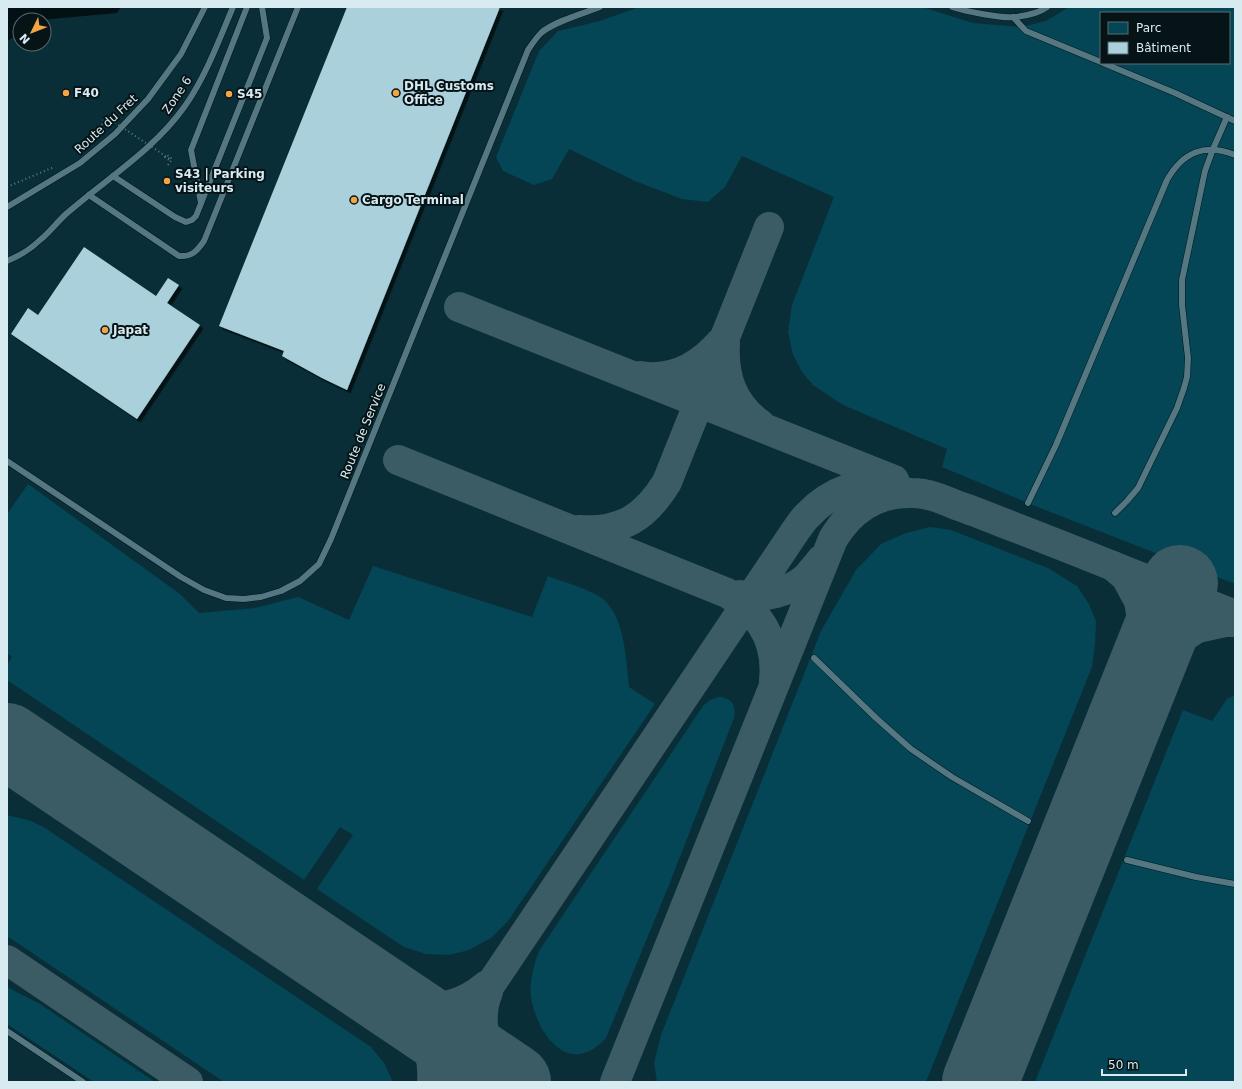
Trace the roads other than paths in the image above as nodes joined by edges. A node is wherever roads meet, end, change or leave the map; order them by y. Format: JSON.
{"nodes":[{"id":1,"x":205,"y":7,"type":"edge"},
{"id":2,"x":233,"y":7,"type":"edge"},
{"id":3,"x":247,"y":7,"type":"edge"},
{"id":4,"x":262,"y":7,"type":"edge"},
{"id":5,"x":298,"y":7,"type":"edge"},
{"id":6,"x":600,"y":7,"type":"edge"},
{"id":7,"x":952,"y":7,"type":"edge"},
{"id":8,"x":1047,"y":7,"type":"edge"},
{"id":9,"x":590,"y":9,"type":"edge"},
{"id":10,"x":1013,"y":18,"type":"junction"},
{"id":11,"x":1100,"y":61,"type":"edge"},
{"id":12,"x":1107,"y":64,"type":"edge"},
{"id":13,"x":1227,"y":117,"type":"junction"},
{"id":14,"x":1235,"y":120,"type":"edge"},
{"id":15,"x":1213,"y":149,"type":"junction"},
{"id":16,"x":1235,"y":155,"type":"edge"},
{"id":17,"x":113,"y":176,"type":"junction"},
{"id":18,"x":89,"y":195,"type":"junction"},
{"id":19,"x":201,"y":203,"type":"junction"},
{"id":20,"x":7,"y":207,"type":"edge"},
{"id":21,"x":7,"y":261,"type":"edge"},
{"id":22,"x":7,"y":462,"type":"edge"},
{"id":23,"x":1028,"y":503,"type":"dead end"},
{"id":24,"x":1115,"y":513,"type":"dead end"},
{"id":25,"x":814,"y":658,"type":"dead end"},
{"id":26,"x":1028,"y":821,"type":"dead end"},
{"id":27,"x":1127,"y":860,"type":"dead end"},
{"id":28,"x":1235,"y":884,"type":"edge"},
{"id":29,"x":7,"y":1031,"type":"edge"},
{"id":30,"x":83,"y":1082,"type":"edge"}],
"edges":[{"from":1,"to":20,"type":"lane","name":"Route du Fret"},
{"from":2,"to":17,"type":"lane","name":"Zone 6"},
{"from":3,"to":19,"type":"lane"},
{"from":4,"to":19,"type":"lane"},
{"from":5,"to":18,"type":"lane"},
{"from":6,"to":9,"type":"lane","name":"Route de Service"},
{"from":7,"to":10,"type":"lane"},
{"from":8,"to":10,"type":"lane"},
{"from":9,"to":22,"type":"lane","name":"Route de Service"},
{"from":10,"to":11,"type":"lane"},
{"from":12,"to":13,"type":"lane"},
{"from":13,"to":14,"type":"lane"},
{"from":13,"to":15,"type":"lane"},
{"from":15,"to":16,"type":"lane"},
{"from":15,"to":23,"type":"lane"},
{"from":15,"to":24,"type":"lane"},
{"from":17,"to":18,"type":"lane","name":"Zone 6"},
{"from":17,"to":19,"type":"lane"},
{"from":18,"to":21,"type":"lane","name":"Zone 6"},
{"from":25,"to":26,"type":"lane"},
{"from":27,"to":28,"type":"lane"},
{"from":29,"to":30,"type":"lane"}]}
